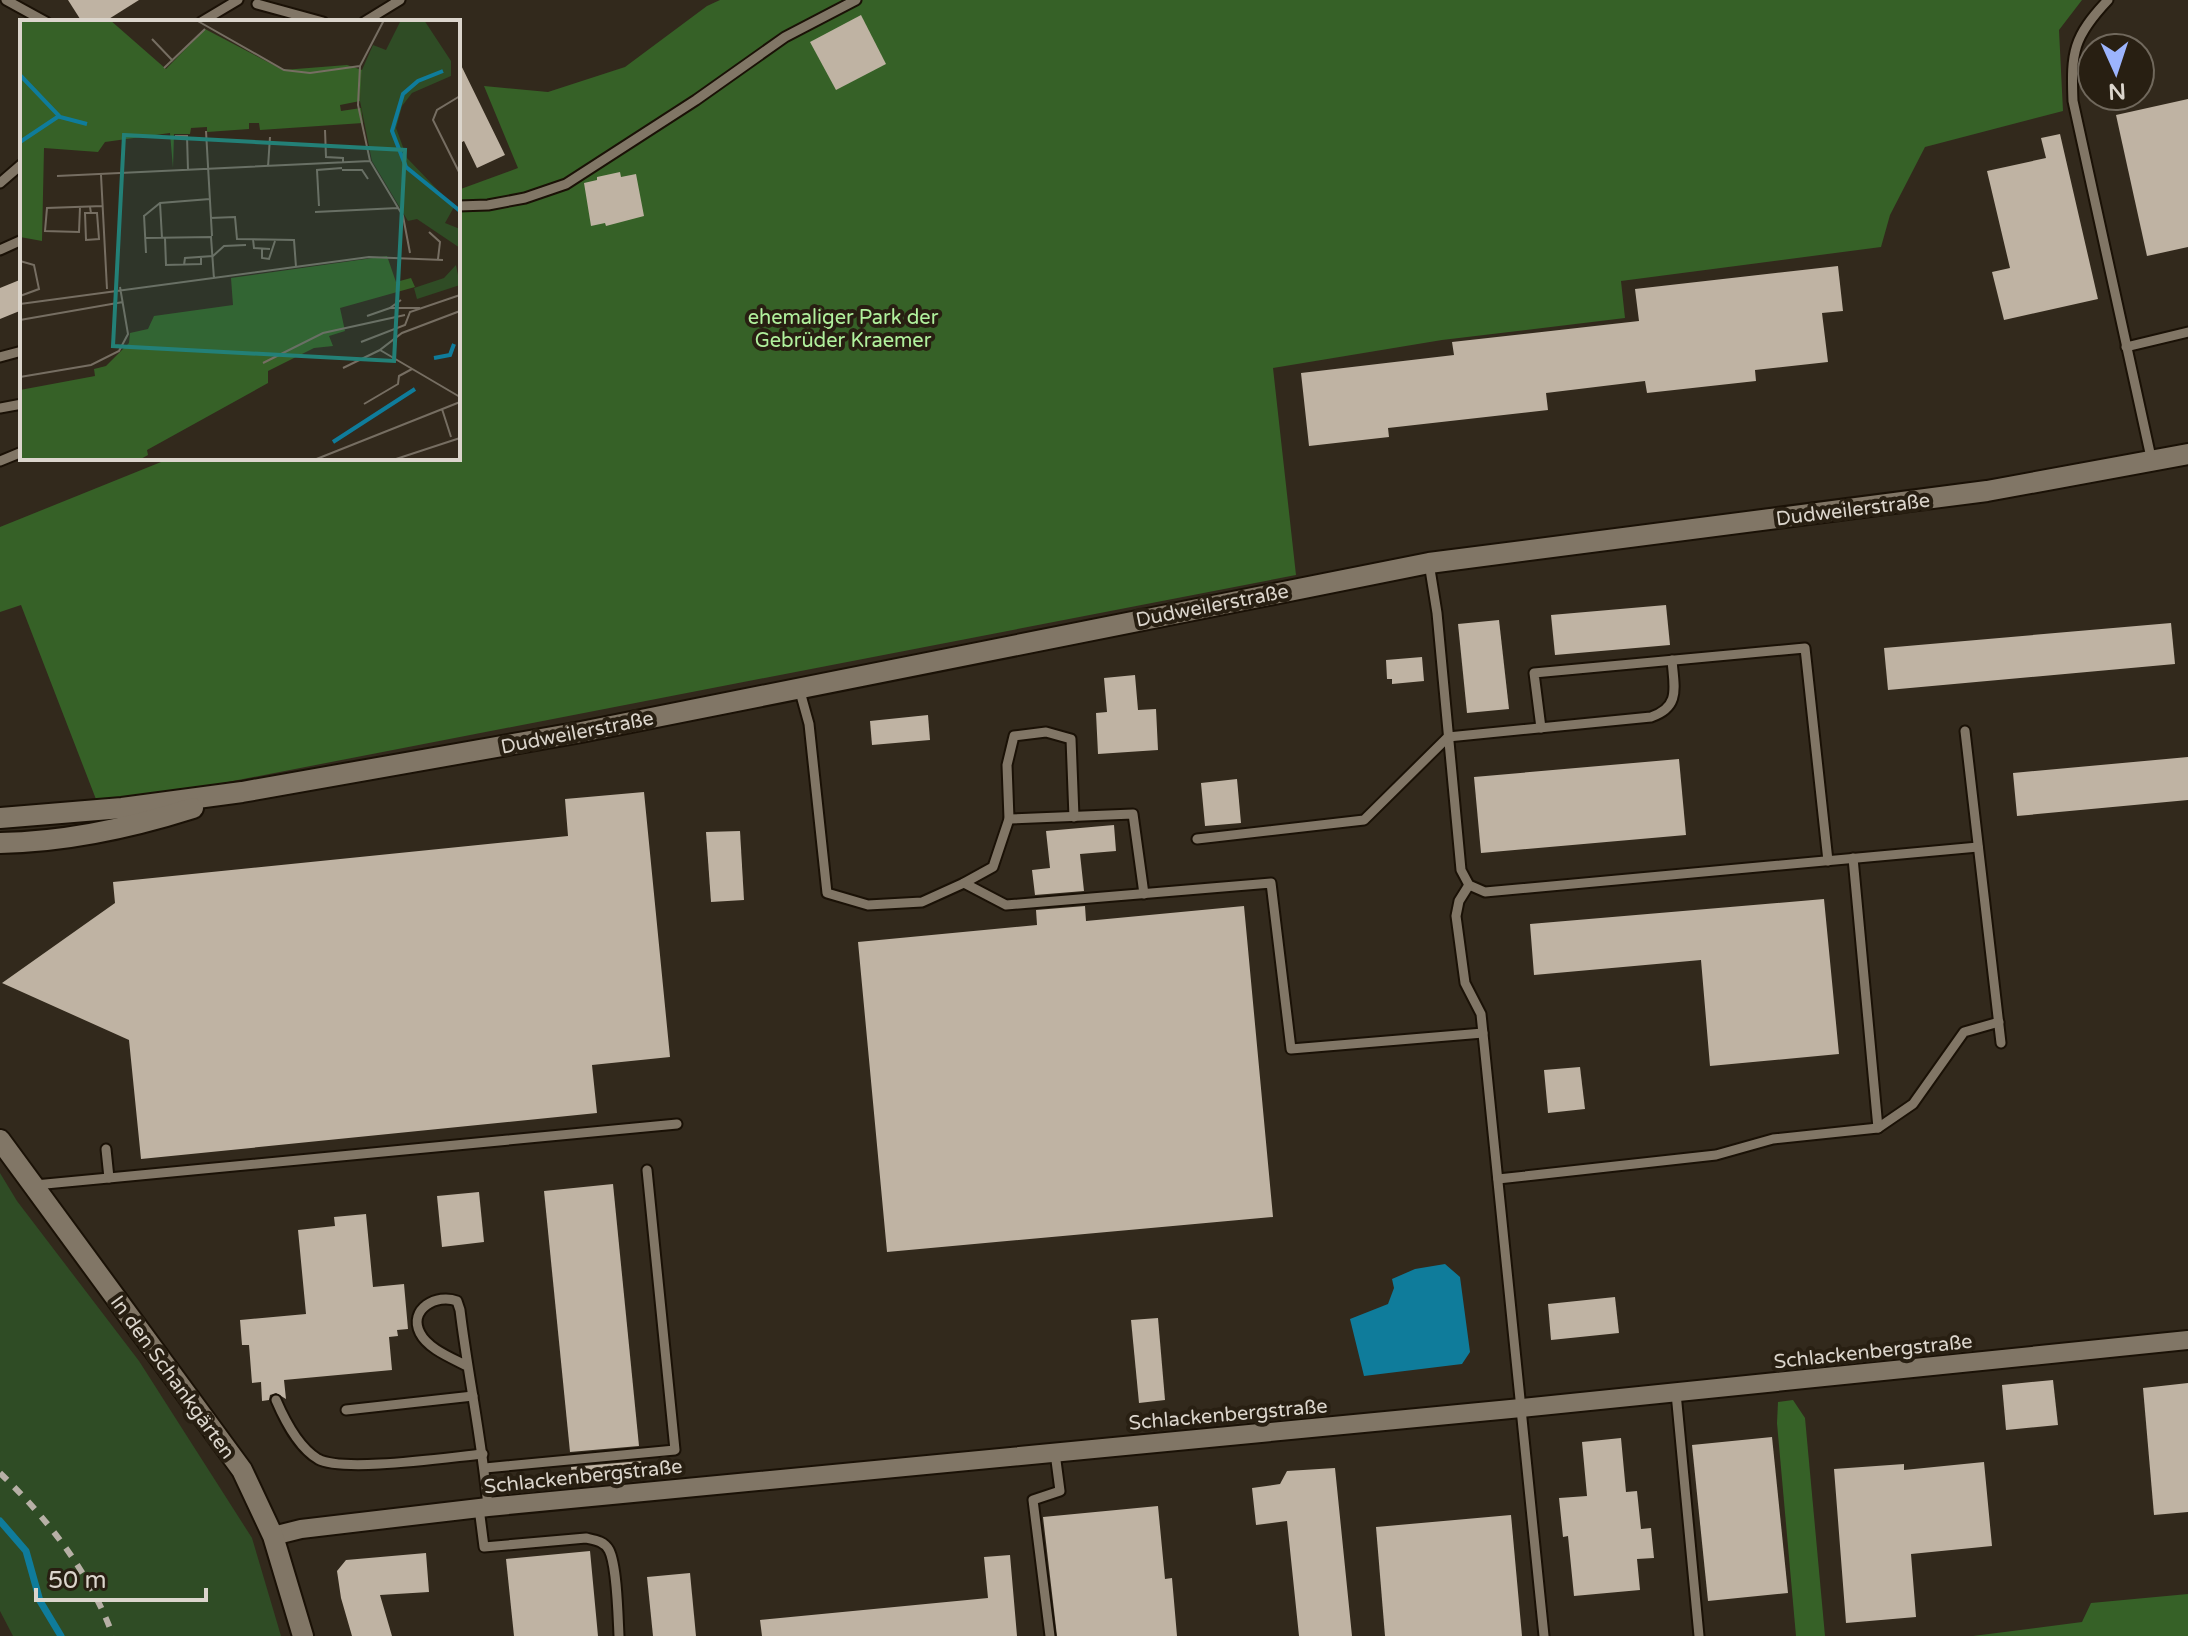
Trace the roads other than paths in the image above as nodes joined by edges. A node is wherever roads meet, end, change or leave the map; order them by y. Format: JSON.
{"nodes":[{"id":1,"x":6,"y":0,"type":"edge"},
{"id":2,"x":238,"y":0,"type":"edge"},
{"id":3,"x":400,"y":0,"type":"edge"},
{"id":4,"x":856,"y":0,"type":"edge"},
{"id":5,"x":2108,"y":0,"type":"edge"},
{"id":6,"x":257,"y":4,"type":"dead end"},
{"id":7,"x":42,"y":20,"type":"edge"},
{"id":8,"x":204,"y":20,"type":"edge"},
{"id":9,"x":316,"y":20,"type":"edge"},
{"id":10,"x":367,"y":20,"type":"edge"},
{"id":11,"x":20,"y":166,"type":"edge"},
{"id":12,"x":0,"y":183,"type":"edge"},
{"id":13,"x":460,"y":206,"type":"edge"},
{"id":14,"x":20,"y":241,"type":"edge"},
{"id":15,"x":0,"y":250,"type":"edge"},
{"id":16,"x":2188,"y":332,"type":"edge"},
{"id":17,"x":2126,"y":347,"type":"junction"},
{"id":18,"x":20,"y":352,"type":"edge"},
{"id":19,"x":0,"y":357,"type":"edge"},
{"id":20,"x":20,"y":404,"type":"edge"},
{"id":21,"x":0,"y":408,"type":"edge"},
{"id":22,"x":20,"y":453,"type":"edge"},
{"id":23,"x":2188,"y":454,"type":"edge"},
{"id":24,"x":0,"y":461,"type":"edge"},
{"id":25,"x":2152,"y":462,"type":"junction"},
{"id":26,"x":1429,"y":563,"type":"junction"},
{"id":27,"x":1672,"y":660,"type":"junction"},
{"id":28,"x":799,"y":688,"type":"junction"},
{"id":29,"x":1541,"y":728,"type":"junction"},
{"id":30,"x":1965,"y":731,"type":"dead end"},
{"id":31,"x":1448,"y":737,"type":"junction"},
{"id":32,"x":242,"y":792,"type":"junction"},
{"id":33,"x":140,"y":806,"type":"junction"},
{"id":34,"x":1074,"y":817,"type":"junction"},
{"id":35,"x":0,"y":818,"type":"edge"},
{"id":36,"x":1009,"y":819,"type":"junction"},
{"id":37,"x":0,"y":829,"type":"edge"},
{"id":38,"x":1197,"y":839,"type":"dead end"},
{"id":39,"x":0,"y":843,"type":"edge"},
{"id":40,"x":1978,"y":847,"type":"junction"},
{"id":41,"x":1853,"y":858,"type":"junction"},
{"id":42,"x":1828,"y":861,"type":"junction"},
{"id":43,"x":964,"y":883,"type":"junction"},
{"id":44,"x":1469,"y":885,"type":"junction"},
{"id":45,"x":1144,"y":894,"type":"junction"},
{"id":46,"x":1999,"y":1022,"type":"junction"},
{"id":47,"x":1483,"y":1033,"type":"junction"},
{"id":48,"x":2001,"y":1043,"type":"dead end"},
{"id":49,"x":677,"y":1124,"type":"dead end"},
{"id":50,"x":1878,"y":1128,"type":"junction"},
{"id":51,"x":0,"y":1140,"type":"edge"},
{"id":52,"x":106,"y":1149,"type":"dead end"},
{"id":53,"x":647,"y":1170,"type":"dead end"},
{"id":54,"x":109,"y":1178,"type":"junction"},
{"id":55,"x":1498,"y":1179,"type":"junction"},
{"id":56,"x":32,"y":1185,"type":"junction"},
{"id":57,"x":2188,"y":1340,"type":"edge"},
{"id":58,"x":467,"y":1366,"type":"junction"},
{"id":59,"x":1676,"y":1393,"type":"junction"},
{"id":60,"x":473,"y":1396,"type":"junction"},
{"id":61,"x":276,"y":1400,"type":"dead end"},
{"id":62,"x":1521,"y":1408,"type":"junction"},
{"id":63,"x":346,"y":1410,"type":"dead end"},
{"id":64,"x":1055,"y":1453,"type":"junction"},
{"id":65,"x":483,"y":1454,"type":"junction"},
{"id":66,"x":485,"y":1468,"type":"junction"},
{"id":67,"x":483,"y":1507,"type":"junction"},
{"id":68,"x":273,"y":1536,"type":"junction"},
{"id":69,"x":303,"y":1636,"type":"edge"},
{"id":70,"x":619,"y":1636,"type":"edge"},
{"id":71,"x":1050,"y":1636,"type":"edge"},
{"id":72,"x":1544,"y":1636,"type":"edge"},
{"id":73,"x":1699,"y":1636,"type":"edge"}],
"edges":[{"from":1,"to":7,"type":"lane"},
{"from":2,"to":8,"type":"lane"},
{"from":3,"to":10,"type":"lane"},
{"from":4,"to":13,"type":"lane"},
{"from":5,"to":17,"type":"lane"},
{"from":6,"to":9,"type":"lane"},
{"from":11,"to":12,"type":"lane"},
{"from":14,"to":15,"type":"lane"},
{"from":16,"to":17,"type":"lane"},
{"from":17,"to":25,"type":"lane"},
{"from":18,"to":19,"type":"lane"},
{"from":20,"to":21,"type":"lane"},
{"from":22,"to":24,"type":"lane"},
{"from":23,"to":25,"type":"main road","name":"Dudweilerstraße"},
{"from":25,"to":26,"type":"main road","name":"Dudweilerstraße"},
{"from":26,"to":28,"type":"main road","name":"Dudweilerstraße"},
{"from":26,"to":31,"type":"lane"},
{"from":27,"to":29,"type":"lane"},
{"from":27,"to":29,"type":"lane"},
{"from":27,"to":42,"type":"lane"},
{"from":28,"to":32,"type":"main road","name":"Dudweilerstraße"},
{"from":28,"to":43,"type":"lane"},
{"from":29,"to":31,"type":"lane"},
{"from":30,"to":40,"type":"lane"},
{"from":31,"to":38,"type":"lane"},
{"from":31,"to":44,"type":"lane"},
{"from":32,"to":33,"type":"main road","name":"Dudweilerstraße"},
{"from":32,"to":39,"type":"main road","name":"Dudweilerstraße"},
{"from":33,"to":35,"type":"main road","name":"Dudweilerstraße"},
{"from":33,"to":37,"type":"main road","name":"Dudweilerstraße"},
{"from":34,"to":36,"type":"lane"},
{"from":34,"to":36,"type":"lane"},
{"from":34,"to":45,"type":"lane"},
{"from":36,"to":43,"type":"lane"},
{"from":40,"to":41,"type":"lane"},
{"from":40,"to":46,"type":"lane"},
{"from":41,"to":42,"type":"lane"},
{"from":41,"to":50,"type":"lane"},
{"from":42,"to":44,"type":"lane"},
{"from":43,"to":45,"type":"lane"},
{"from":44,"to":47,"type":"lane"},
{"from":45,"to":47,"type":"lane"},
{"from":46,"to":48,"type":"lane"},
{"from":46,"to":50,"type":"lane"},
{"from":47,"to":55,"type":"lane"},
{"from":49,"to":54,"type":"lane"},
{"from":50,"to":55,"type":"lane"},
{"from":51,"to":56,"type":"main road","name":"In den Schankgärten"},
{"from":52,"to":54,"type":"lane"},
{"from":53,"to":66,"type":"lane"},
{"from":54,"to":56,"type":"lane"},
{"from":55,"to":62,"type":"lane"},
{"from":56,"to":68,"type":"main road","name":"In den Schankgärten"},
{"from":57,"to":59,"type":"street","name":"Schlackenbergstraße"},
{"from":58,"to":58,"type":"lane"},
{"from":58,"to":60,"type":"lane"},
{"from":59,"to":62,"type":"street","name":"Schlackenbergstraße"},
{"from":59,"to":73,"type":"lane"},
{"from":60,"to":63,"type":"lane"},
{"from":60,"to":65,"type":"lane"},
{"from":61,"to":65,"type":"lane"},
{"from":62,"to":64,"type":"street","name":"Schlackenbergstraße"},
{"from":62,"to":72,"type":"lane"},
{"from":64,"to":67,"type":"street","name":"Schlackenbergstraße"},
{"from":64,"to":71,"type":"lane"},
{"from":65,"to":66,"type":"lane"},
{"from":66,"to":67,"type":"lane"},
{"from":67,"to":68,"type":"street","name":"Schlackenbergstraße"},
{"from":67,"to":70,"type":"lane"},
{"from":68,"to":69,"type":"main road","name":"In den Schankgärten"}]}
